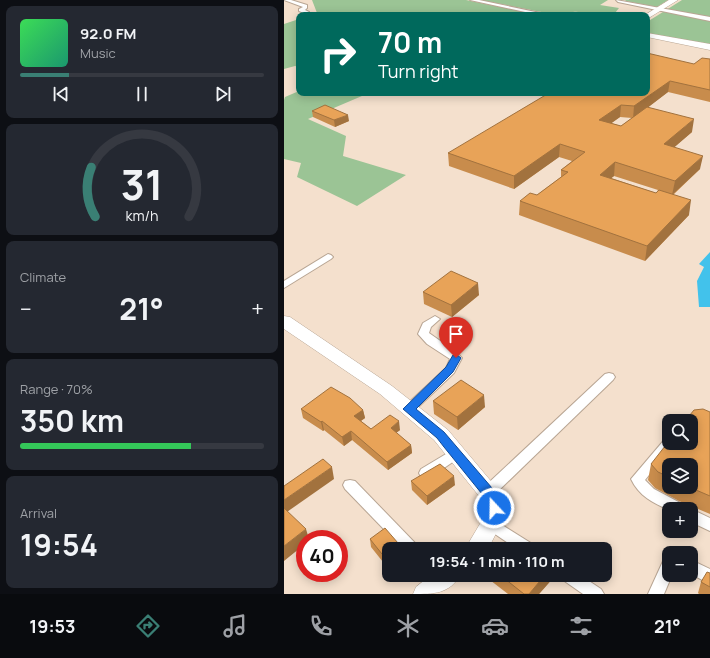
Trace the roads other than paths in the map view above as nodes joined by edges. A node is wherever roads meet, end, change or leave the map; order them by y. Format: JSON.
{"nodes":[{"id":1,"x":286,"y":0,"type":"edge"},
{"id":2,"x":472,"y":0,"type":"edge"},
{"id":3,"x":674,"y":0,"type":"edge"},
{"id":4,"x":618,"y":1,"type":"dead end"},
{"id":5,"x":659,"y":9,"type":"junction"},
{"id":6,"x":306,"y":12,"type":"dead end"},
{"id":7,"x":532,"y":12,"type":"edge"},
{"id":8,"x":650,"y":15,"type":"edge"},
{"id":9,"x":710,"y":19,"type":"edge"},
{"id":10,"x":650,"y":36,"type":"edge"},
{"id":11,"x":710,"y":47,"type":"edge"},
{"id":12,"x":328,"y":257,"type":"dead end"},
{"id":13,"x":284,"y":285,"type":"edge"},
{"id":14,"x":435,"y":319,"type":"dead end"},
{"id":15,"x":284,"y":321,"type":"edge"},
{"id":16,"x":609,"y":377,"type":"dead end"},
{"id":17,"x":409,"y":409,"type":"junction"},
{"id":18,"x":662,"y":450,"type":"edge"},
{"id":19,"x":456,"y":453,"type":"junction"},
{"id":20,"x":422,"y":476,"type":"edge"},
{"id":21,"x":350,"y":485,"type":"dead end"},
{"id":22,"x":488,"y":492,"type":"junction"},
{"id":23,"x":666,"y":502,"type":"edge"},
{"id":24,"x":698,"y":519,"type":"edge"},
{"id":25,"x":492,"y":524,"type":"junction"},
{"id":26,"x":710,"y":525,"type":"edge"},
{"id":27,"x":405,"y":542,"type":"edge"},
{"id":28,"x":480,"y":542,"type":"edge"},
{"id":29,"x":519,"y":542,"type":"edge"},
{"id":30,"x":698,"y":571,"type":"edge"},
{"id":31,"x":710,"y":577,"type":"edge"},
{"id":32,"x":662,"y":580,"type":"edge"},
{"id":33,"x":437,"y":582,"type":"edge"},
{"id":34,"x":578,"y":582,"type":"edge"},
{"id":35,"x":424,"y":594,"type":"edge"},
{"id":36,"x":596,"y":594,"type":"edge"},
{"id":37,"x":656,"y":594,"type":"edge"}],
"edges":[{"from":1,"to":6,"type":"street"},
{"from":2,"to":7,"type":"street"},
{"from":3,"to":5,"type":"street"},
{"from":4,"to":5,"type":"street"},
{"from":5,"to":8,"type":"street"},
{"from":5,"to":9,"type":"street"},
{"from":10,"to":11,"type":"street"},
{"from":12,"to":13,"type":"street"},
{"from":14,"to":17,"type":"street"},
{"from":15,"to":17,"type":"street"},
{"from":16,"to":22,"type":"street"},
{"from":17,"to":19,"type":"street"},
{"from":18,"to":23,"type":"street"},
{"from":19,"to":20,"type":"street"},
{"from":19,"to":22,"type":"street"},
{"from":21,"to":27,"type":"street"},
{"from":22,"to":25,"type":"street"},
{"from":24,"to":26,"type":"street"},
{"from":25,"to":28,"type":"street"},
{"from":25,"to":29,"type":"street"},
{"from":30,"to":31,"type":"street"},
{"from":32,"to":37,"type":"street"},
{"from":33,"to":35,"type":"street"},
{"from":34,"to":36,"type":"street"}]}
